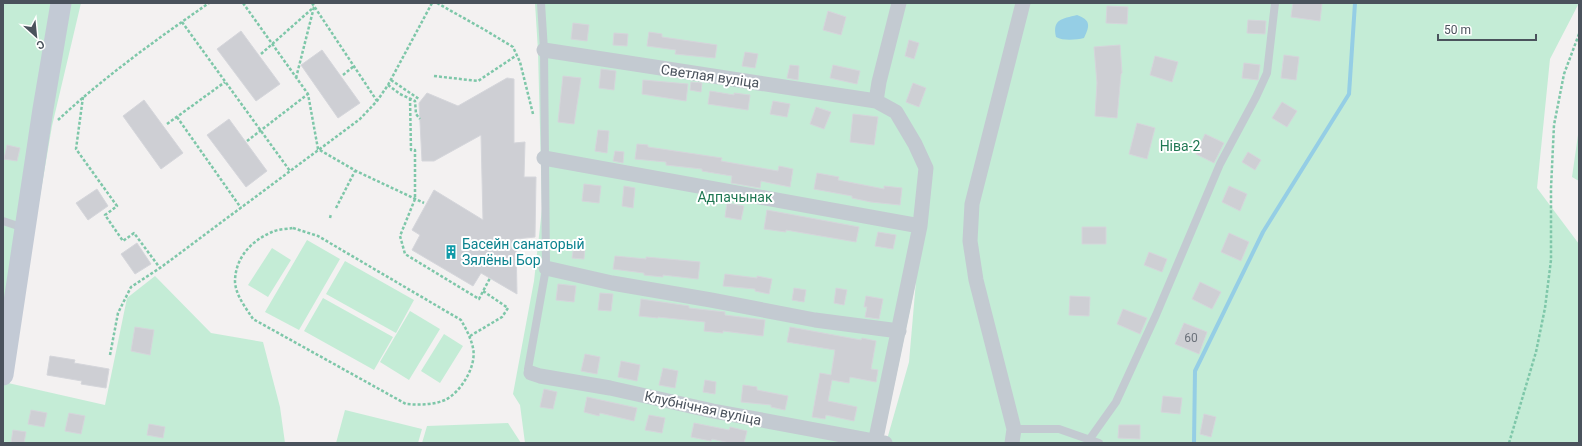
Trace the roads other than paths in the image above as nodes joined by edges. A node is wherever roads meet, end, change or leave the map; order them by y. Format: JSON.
{"nodes":[{"id":1,"x":61,"y":3,"type":"edge"},
{"id":2,"x":541,"y":3,"type":"edge"},
{"id":3,"x":899,"y":3,"type":"edge"},
{"id":4,"x":1023,"y":3,"type":"edge"},
{"id":5,"x":1275,"y":3,"type":"edge"},
{"id":6,"x":544,"y":50,"type":"junction"},
{"id":7,"x":876,"y":101,"type":"junction"},
{"id":8,"x":544,"y":158,"type":"junction"},
{"id":9,"x":3,"y":221,"type":"edge"},
{"id":10,"x":920,"y":226,"type":"junction"},
{"id":11,"x":24,"y":228,"type":"junction"},
{"id":12,"x":546,"y":268,"type":"junction"},
{"id":13,"x":7,"y":318,"type":"edge"},
{"id":14,"x":899,"y":331,"type":"junction"},
{"id":15,"x":531,"y":373,"type":"joint"},
{"id":16,"x":3,"y":375,"type":"edge"},
{"id":17,"x":1013,"y":436,"type":"edge"},
{"id":18,"x":1089,"y":440,"type":"junction"},
{"id":19,"x":879,"y":442,"type":"edge"},
{"id":20,"x":1098,"y":443,"type":"edge"}],
"edges":[{"from":1,"to":11,"type":"street"},
{"from":2,"to":6,"type":"lane"},
{"from":3,"to":7,"type":"street"},
{"from":4,"to":17,"type":"street"},
{"from":5,"to":18,"type":"lane"},
{"from":6,"to":7,"type":"street","name":"Светлая вуліца"},
{"from":6,"to":8,"type":"lane"},
{"from":7,"to":10,"type":"street"},
{"from":8,"to":10,"type":"street"},
{"from":8,"to":12,"type":"lane"},
{"from":9,"to":11,"type":"lane"},
{"from":10,"to":14,"type":"street"},
{"from":11,"to":13,"type":"street"},
{"from":12,"to":14,"type":"street"},
{"from":12,"to":15,"type":"lane"},
{"from":13,"to":16,"type":"street"},
{"from":14,"to":19,"type":"street"},
{"from":15,"to":19,"type":"street","name":"Клубнічная вуліца"},
{"from":17,"to":18,"type":"lane"},
{"from":18,"to":20,"type":"lane"}]}
